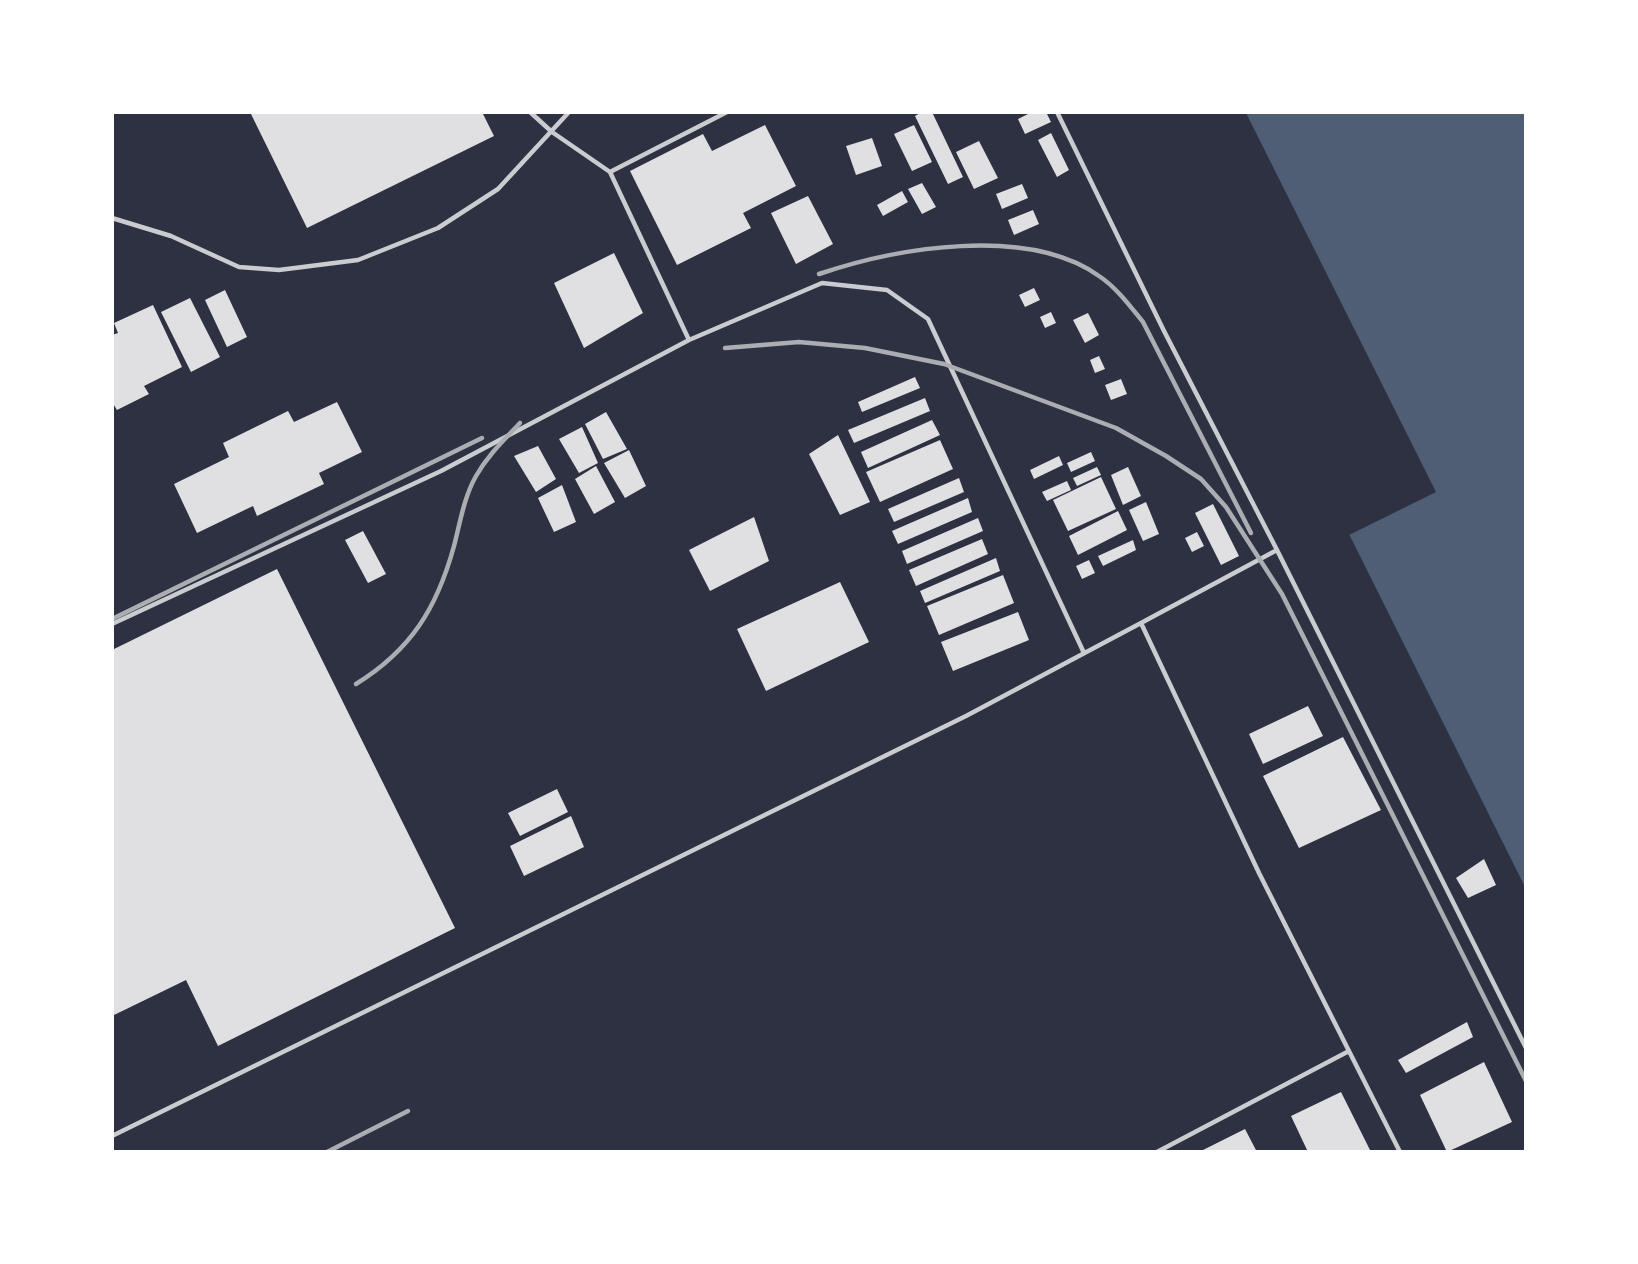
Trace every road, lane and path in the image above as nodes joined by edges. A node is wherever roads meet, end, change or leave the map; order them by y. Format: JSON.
{"nodes":[{"id":1,"x":530,"y":112,"type":"edge"},
{"id":2,"x":569,"y":112,"type":"edge"},
{"id":3,"x":727,"y":112,"type":"edge"},
{"id":4,"x":1058,"y":112,"type":"edge"},
{"id":5,"x":552,"y":132,"type":"junction"},
{"id":6,"x":610,"y":172,"type":"junction"},
{"id":7,"x":112,"y":218,"type":"edge"},
{"id":8,"x":689,"y":340,"type":"junction"},
{"id":9,"x":1277,"y":550,"type":"junction"},
{"id":10,"x":1141,"y":622,"type":"junction"},
{"id":11,"x":112,"y":624,"type":"edge"},
{"id":12,"x":1084,"y":653,"type":"junction"},
{"id":13,"x":1526,"y":1048,"type":"edge"},
{"id":14,"x":1349,"y":1050,"type":"junction"},
{"id":15,"x":112,"y":1137,"type":"edge"},
{"id":16,"x":1157,"y":1152,"type":"edge"},
{"id":17,"x":1400,"y":1152,"type":"edge"}],
"edges":[{"from":1,"to":5,"type":"lane"},
{"from":2,"to":5,"type":"lane"},
{"from":3,"to":6,"type":"lane"},
{"from":4,"to":9,"type":"lane"},
{"from":5,"to":6,"type":"lane"},
{"from":5,"to":7,"type":"lane"},
{"from":6,"to":8,"type":"lane"},
{"from":8,"to":11,"type":"lane"},
{"from":8,"to":12,"type":"lane"},
{"from":9,"to":10,"type":"lane"},
{"from":9,"to":13,"type":"lane"},
{"from":10,"to":12,"type":"lane"},
{"from":10,"to":14,"type":"lane"},
{"from":12,"to":15,"type":"lane"},
{"from":14,"to":16,"type":"lane"},
{"from":14,"to":17,"type":"lane"}]}
